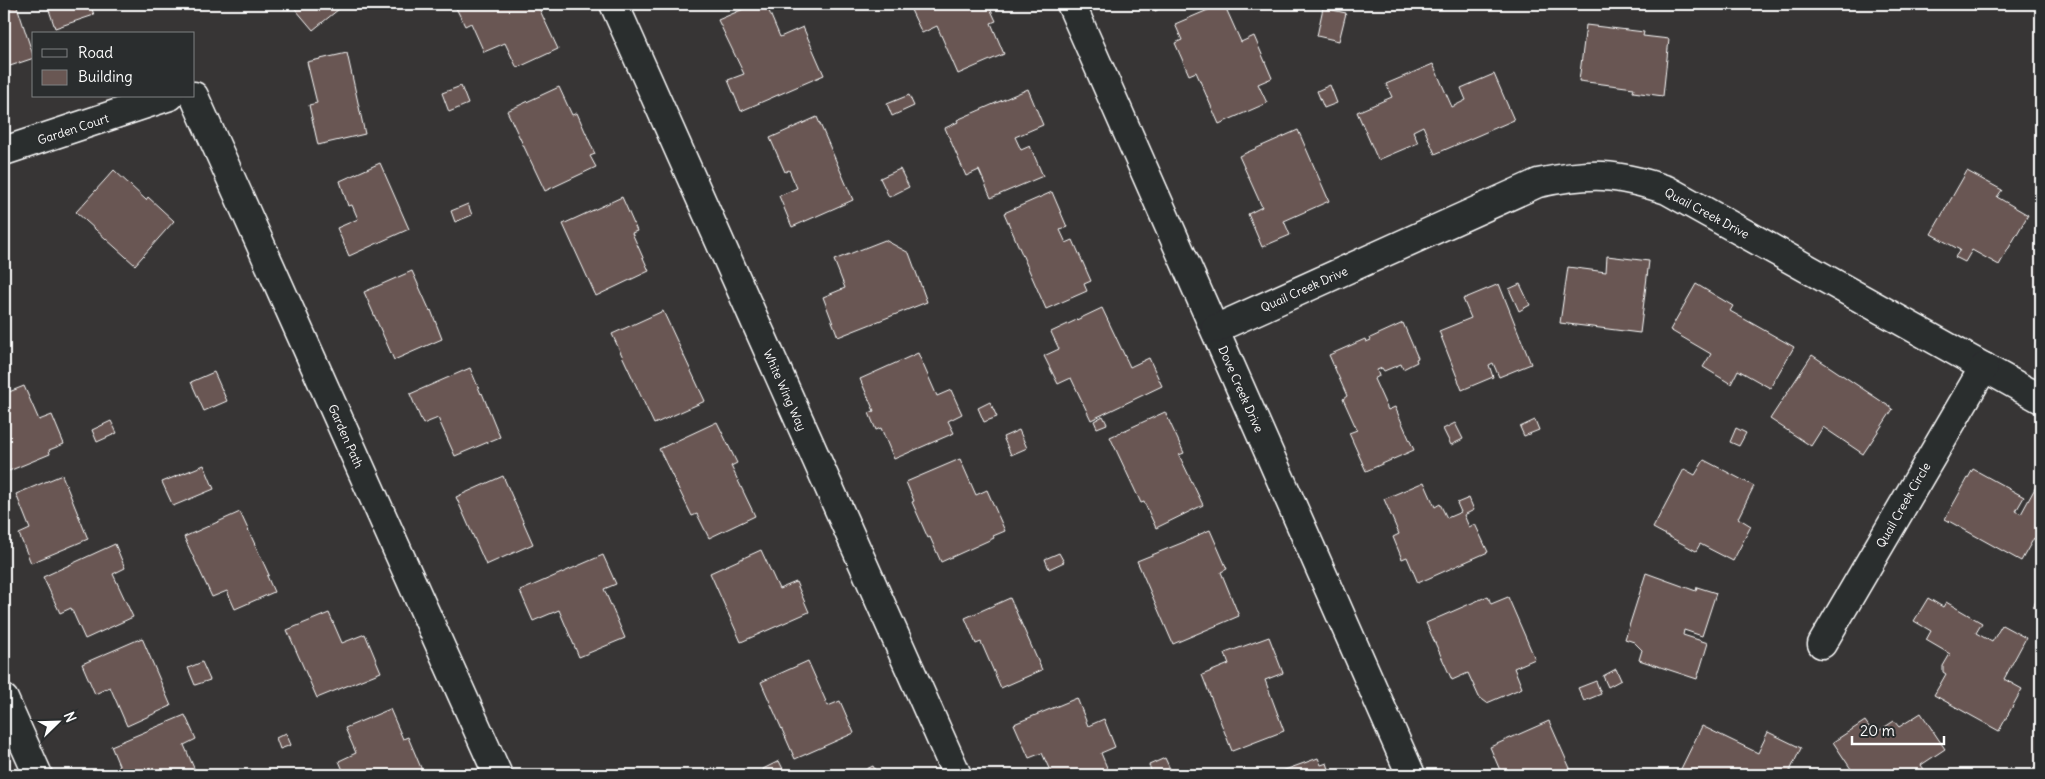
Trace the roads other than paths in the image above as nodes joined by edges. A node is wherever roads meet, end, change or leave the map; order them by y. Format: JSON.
{"nodes":[{"id":1,"x":614,"y":4,"type":"edge"},
{"id":2,"x":1071,"y":4,"type":"edge"},
{"id":3,"x":164,"y":98,"type":"edge"},
{"id":4,"x":195,"y":98,"type":"edge"},
{"id":5,"x":4,"y":152,"type":"edge"},
{"id":6,"x":1215,"y":329,"type":"junction"},
{"id":7,"x":1984,"y":367,"type":"junction"},
{"id":8,"x":2041,"y":399,"type":"edge"},
{"id":9,"x":1822,"y":644,"type":"dead end"},
{"id":10,"x":4,"y":699,"type":"edge"},
{"id":11,"x":38,"y":775,"type":"edge"},
{"id":12,"x":498,"y":775,"type":"edge"},
{"id":13,"x":957,"y":775,"type":"edge"},
{"id":14,"x":1411,"y":775,"type":"edge"}],
"edges":[{"from":1,"to":13,"type":"street","name":"White Wing Way"},
{"from":2,"to":6,"type":"street","name":"Dove Creek Drive"},
{"from":3,"to":5,"type":"street","name":"Garden Court"},
{"from":4,"to":12,"type":"street","name":"Garden Path"},
{"from":6,"to":7,"type":"street","name":"Quail Creek Drive"},
{"from":6,"to":14,"type":"street","name":"Dove Creek Drive"},
{"from":7,"to":8,"type":"street","name":"Quail Creek Drive"},
{"from":7,"to":9,"type":"street","name":"Quail Creek Circle"},
{"from":10,"to":11,"type":"street"}]}
